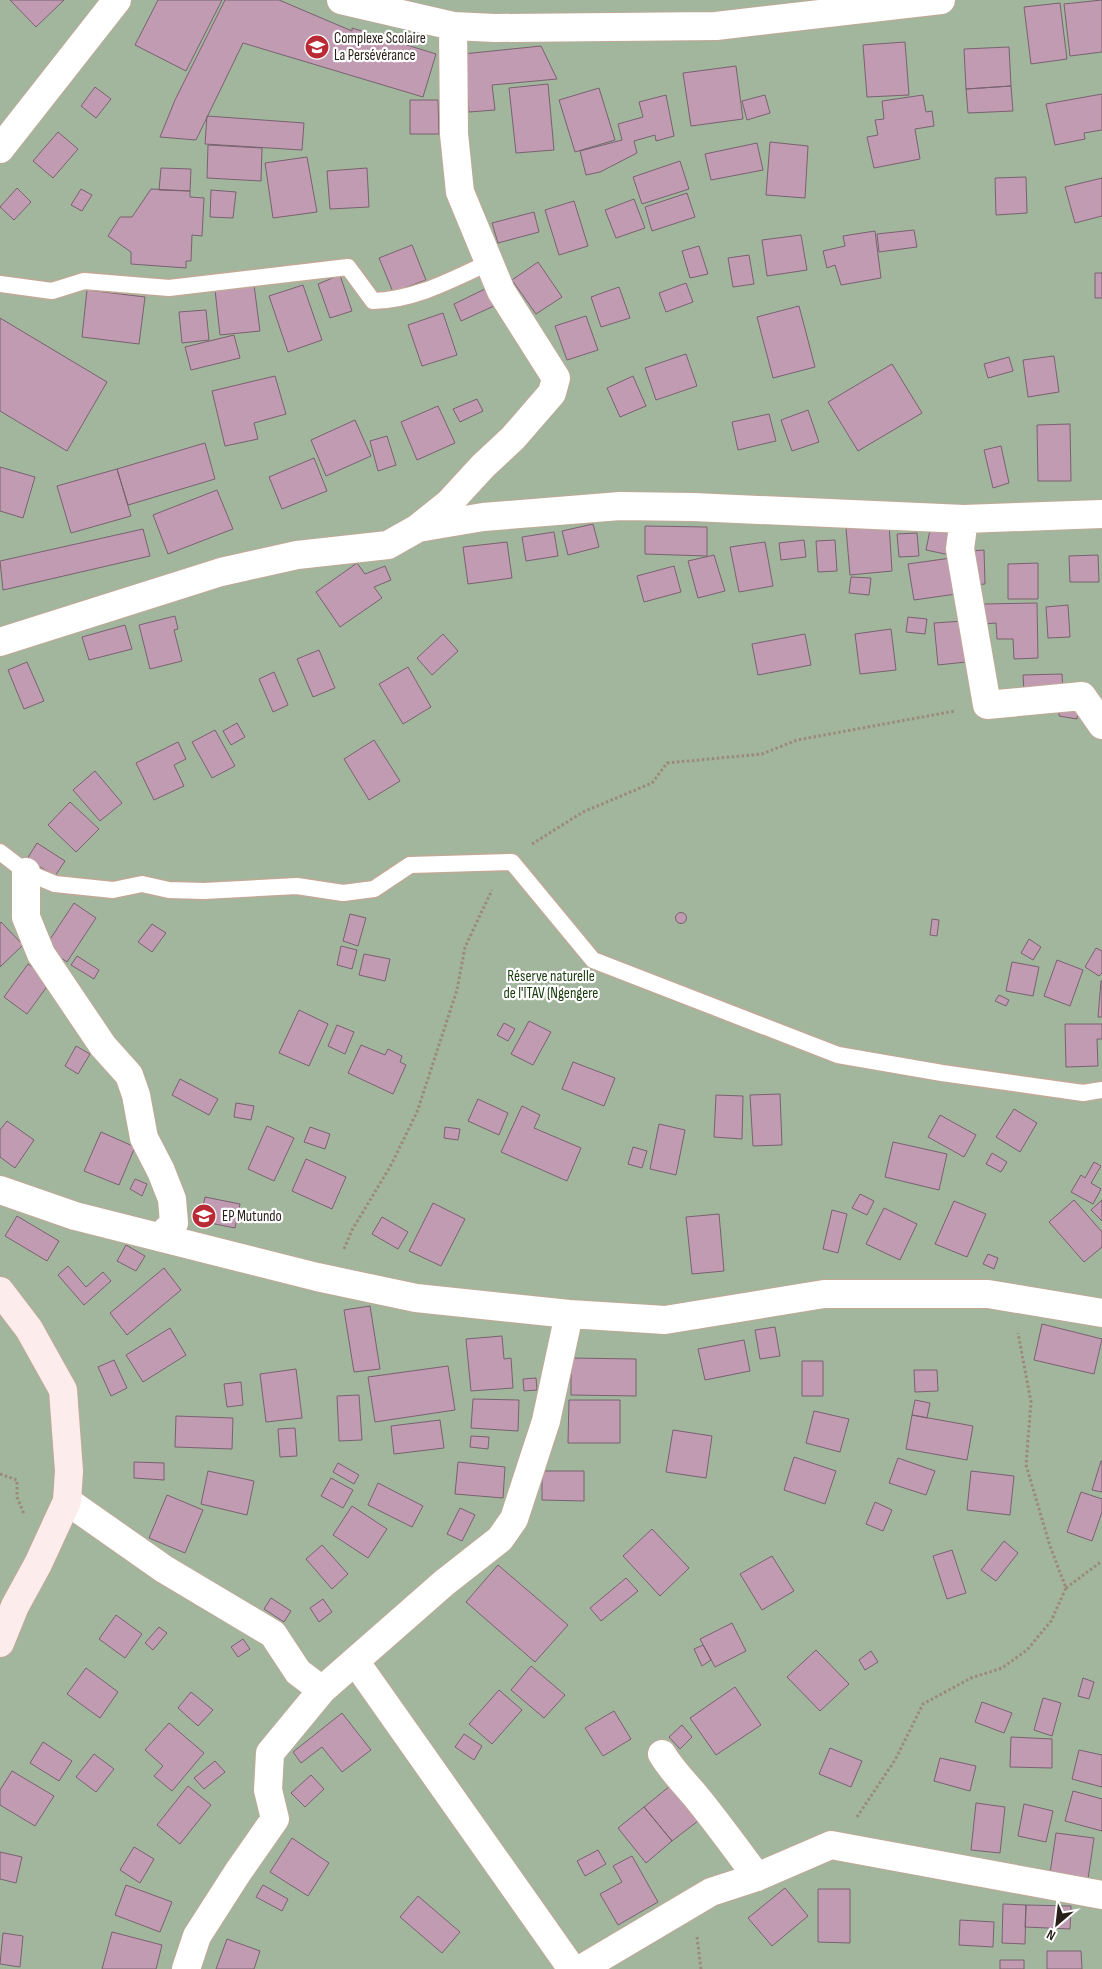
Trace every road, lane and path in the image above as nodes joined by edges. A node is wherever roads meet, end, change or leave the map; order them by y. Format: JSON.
{"nodes":[{"id":1,"x":117,"y":0,"type":"edge"},
{"id":2,"x":341,"y":0,"type":"edge"},
{"id":3,"x":941,"y":0,"type":"edge"},
{"id":4,"x":453,"y":26,"type":"junction"},
{"id":5,"x":0,"y":149,"type":"edge"},
{"id":6,"x":488,"y":263,"type":"junction"},
{"id":7,"x":0,"y":284,"type":"edge"},
{"id":8,"x":1102,"y":514,"type":"edge"},
{"id":9,"x":964,"y":518,"type":"junction"},
{"id":10,"x":418,"y":528,"type":"junction"},
{"id":11,"x":0,"y":642,"type":"edge"},
{"id":12,"x":988,"y":705,"type":"junction"},
{"id":13,"x":1102,"y":725,"type":"edge"},
{"id":14,"x":0,"y":852,"type":"edge"},
{"id":15,"x":512,"y":862,"type":"junction"},
{"id":16,"x":26,"y":872,"type":"junction"},
{"id":17,"x":1102,"y":1090,"type":"edge"},
{"id":18,"x":0,"y":1190,"type":"edge"},
{"id":19,"x":160,"y":1238,"type":"junction"},
{"id":20,"x":348,"y":1283,"type":"junction"},
{"id":21,"x":0,"y":1291,"type":"edge"},
{"id":22,"x":1016,"y":1299,"type":"junction"},
{"id":23,"x":569,"y":1314,"type":"junction"},
{"id":24,"x":1102,"y":1314,"type":"edge"},
{"id":25,"x":67,"y":1501,"type":"junction"},
{"id":26,"x":1102,"y":1561,"type":"edge"},
{"id":27,"x":1066,"y":1588,"type":"junction"},
{"id":28,"x":0,"y":1642,"type":"edge"},
{"id":29,"x":355,"y":1661,"type":"junction"},
{"id":30,"x":322,"y":1690,"type":"junction"},
{"id":31,"x":662,"y":1754,"type":"dead end"},
{"id":32,"x":831,"y":1845,"type":"junction"},
{"id":33,"x":757,"y":1877,"type":"junction"},
{"id":34,"x":1102,"y":1895,"type":"edge"},
{"id":35,"x":186,"y":1969,"type":"edge"},
{"id":36,"x":572,"y":1969,"type":"edge"},
{"id":37,"x":581,"y":1969,"type":"edge"}],
"edges":[{"from":1,"to":5,"type":"street"},
{"from":2,"to":4,"type":"street"},
{"from":3,"to":4,"type":"street"},
{"from":4,"to":6,"type":"street"},
{"from":6,"to":7,"type":"lane"},
{"from":6,"to":10,"type":"street"},
{"from":8,"to":9,"type":"street"},
{"from":9,"to":10,"type":"street"},
{"from":9,"to":12,"type":"street"},
{"from":10,"to":11,"type":"street"},
{"from":12,"to":13,"type":"street"},
{"from":12,"to":15,"type":"path"},
{"from":14,"to":16,"type":"lane"},
{"from":15,"to":16,"type":"lane"},
{"from":15,"to":17,"type":"lane"},
{"from":15,"to":20,"type":"path"},
{"from":16,"to":19,"type":"street"},
{"from":18,"to":19,"type":"street"},
{"from":19,"to":20,"type":"street"},
{"from":20,"to":23,"type":"street"},
{"from":21,"to":25,"type":"main road"},
{"from":22,"to":23,"type":"street"},
{"from":22,"to":24,"type":"street"},
{"from":22,"to":27,"type":"path"},
{"from":23,"to":29,"type":"street"},
{"from":25,"to":28,"type":"main road"},
{"from":25,"to":30,"type":"street"},
{"from":26,"to":27,"type":"path"},
{"from":27,"to":32,"type":"path"},
{"from":29,"to":30,"type":"street"},
{"from":29,"to":36,"type":"street"},
{"from":30,"to":35,"type":"street"},
{"from":31,"to":33,"type":"street"},
{"from":32,"to":33,"type":"street"},
{"from":32,"to":34,"type":"street"},
{"from":33,"to":37,"type":"street"}]}
